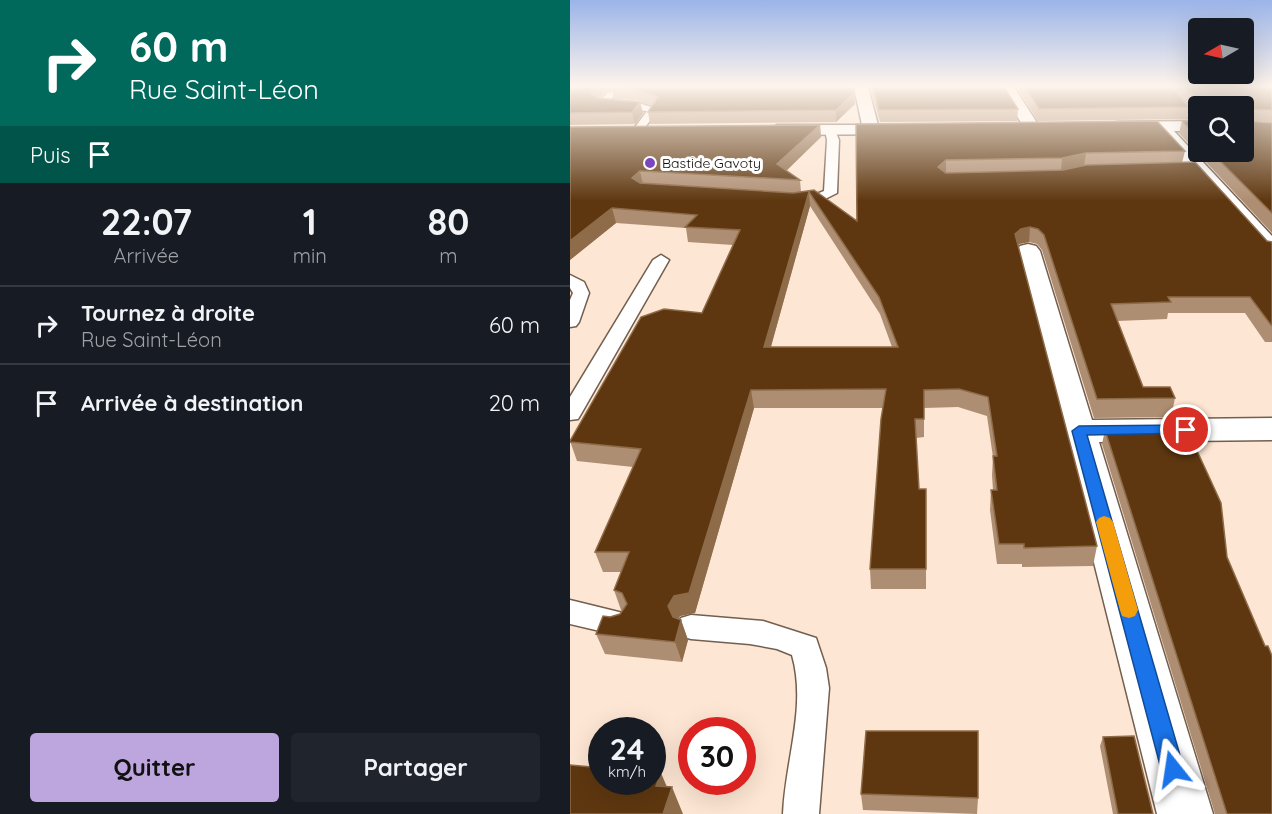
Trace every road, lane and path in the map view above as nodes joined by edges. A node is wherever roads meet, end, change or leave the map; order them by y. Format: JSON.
{"nodes":[{"id":1,"x":637,"y":125,"type":"edge"},
{"id":2,"x":870,"y":125,"type":"edge"},
{"id":3,"x":1036,"y":125,"type":"edge"},
{"id":4,"x":1186,"y":125,"type":"edge"},
{"id":5,"x":1161,"y":127,"type":"junction"},
{"id":6,"x":1100,"y":128,"type":"edge"},
{"id":7,"x":1010,"y":129,"type":"edge"},
{"id":8,"x":632,"y":130,"type":"joint"},
{"id":9,"x":662,"y":130,"type":"edge"},
{"id":10,"x":764,"y":130,"type":"edge"},
{"id":11,"x":830,"y":130,"type":"junction"},
{"id":12,"x":871,"y":130,"type":"junction"},
{"id":13,"x":916,"y":130,"type":"edge"},
{"id":14,"x":1179,"y":170,"type":"edge"},
{"id":15,"x":1200,"y":170,"type":"junction"},
{"id":16,"x":783,"y":200,"type":"edge"},
{"id":17,"x":1272,"y":250,"type":"edge"},
{"id":18,"x":1028,"y":251,"type":"dead end"},
{"id":19,"x":661,"y":260,"type":"dead end"},
{"id":20,"x":570,"y":280,"type":"edge"},
{"id":21,"x":570,"y":322,"type":"edge"},
{"id":22,"x":570,"y":414,"type":"edge"},
{"id":23,"x":1272,"y":429,"type":"edge"},
{"id":24,"x":1079,"y":431,"type":"junction"},
{"id":25,"x":570,"y":612,"type":"edge"},
{"id":26,"x":617,"y":623,"type":"edge"},
{"id":27,"x":691,"y":627,"type":"dead end"},
{"id":28,"x":801,"y":814,"type":"edge"},
{"id":29,"x":1185,"y":814,"type":"edge"}],
"edges":[{"from":1,"to":8,"type":"lane"},
{"from":2,"to":12,"type":"street"},
{"from":3,"to":7,"type":"street"},
{"from":4,"to":5,"type":"street"},
{"from":5,"to":6,"type":"street"},
{"from":5,"to":15,"type":"street"},
{"from":8,"to":9,"type":"street"},
{"from":10,"to":11,"type":"street"},
{"from":11,"to":12,"type":"street"},
{"from":11,"to":16,"type":"lane"},
{"from":12,"to":13,"type":"street"},
{"from":14,"to":15,"type":"lane"},
{"from":15,"to":17,"type":"street"},
{"from":18,"to":24,"type":"street"},
{"from":19,"to":22,"type":"lane"},
{"from":20,"to":21,"type":"lane"},
{"from":23,"to":24,"type":"street"},
{"from":24,"to":29,"type":"street"},
{"from":25,"to":26,"type":"lane"},
{"from":27,"to":28,"type":"lane"}]}
